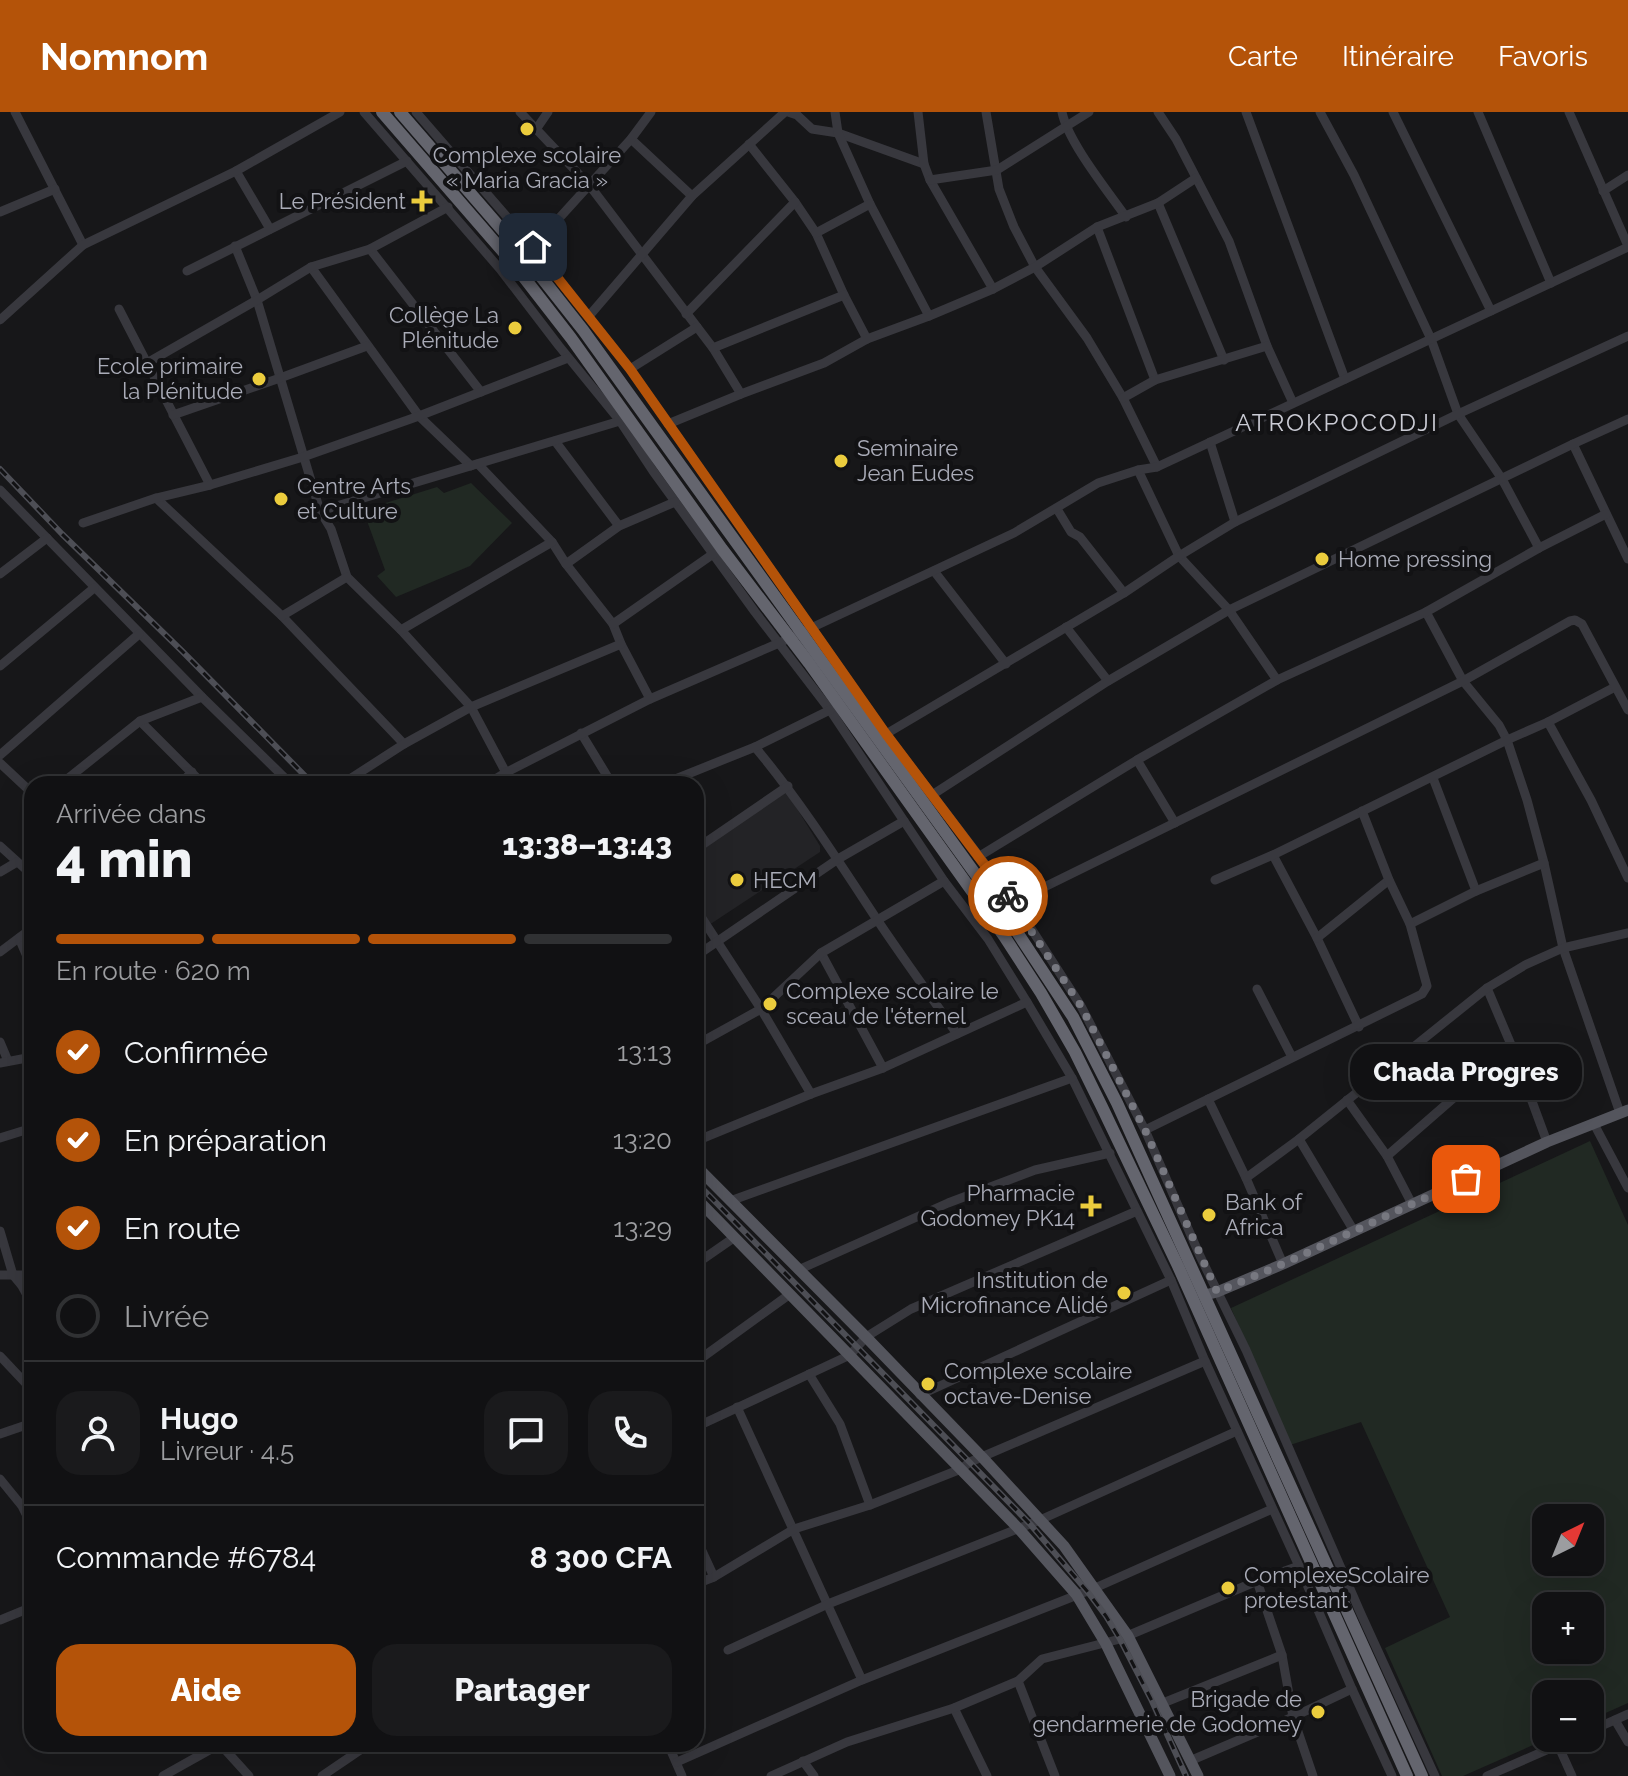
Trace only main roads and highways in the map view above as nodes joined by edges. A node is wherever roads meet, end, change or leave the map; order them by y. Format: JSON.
{"nodes":[{"id":1,"x":382,"y":112,"type":"edge"},
{"id":2,"x":400,"y":112,"type":"edge"},
{"id":3,"x":795,"y":636,"type":"junction"},
{"id":4,"x":1624,"y":1111,"type":"edge"},
{"id":5,"x":704,"y":1174,"type":"edge"},
{"id":6,"x":704,"y":1206,"type":"edge"},
{"id":7,"x":1211,"y":1294,"type":"junction"},
{"id":8,"x":1170,"y":1776,"type":"edge"},
{"id":9,"x":1198,"y":1776,"type":"edge"},
{"id":10,"x":1407,"y":1776,"type":"edge"},
{"id":11,"x":1422,"y":1776,"type":"edge"}],
"edges":[{"from":1,"to":3,"type":"highway"},
{"from":2,"to":3,"type":"highway"},
{"from":3,"to":7,"type":"highway"},
{"from":3,"to":10,"type":"highway"},
{"from":4,"to":7,"type":"main road"},
{"from":5,"to":9,"type":"main road"},
{"from":6,"to":8,"type":"main road"},
{"from":7,"to":11,"type":"highway"}]}
